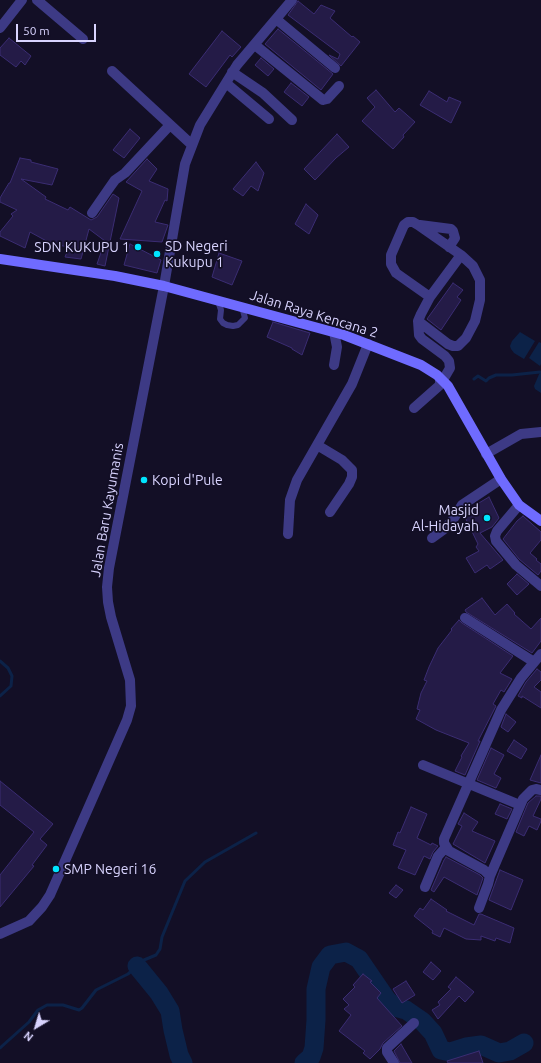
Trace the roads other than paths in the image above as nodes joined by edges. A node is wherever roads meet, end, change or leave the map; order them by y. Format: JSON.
{"nodes":[{"id":1,"x":22,"y":0,"type":"edge"},
{"id":2,"x":37,"y":0,"type":"edge"},
{"id":3,"x":292,"y":0,"type":"edge"},
{"id":4,"x":276,"y":19,"type":"junction"},
{"id":5,"x":0,"y":28,"type":"edge"},
{"id":6,"x":83,"y":39,"type":"dead end"},
{"id":7,"x":255,"y":45,"type":"junction"},
{"id":8,"x":335,"y":68,"type":"dead end"},
{"id":9,"x":112,"y":71,"type":"dead end"},
{"id":10,"x":232,"y":72,"type":"junction"},
{"id":11,"x":226,"y":83,"type":"junction"},
{"id":12,"x":339,"y":86,"type":"dead end"},
{"id":13,"x":269,"y":119,"type":"dead end"},
{"id":14,"x":292,"y":120,"type":"dead end"},
{"id":15,"x":170,"y":125,"type":"junction"},
{"id":16,"x":191,"y":144,"type":"junction"},
{"id":17,"x":92,"y":213,"type":"dead end"},
{"id":18,"x":418,"y":225,"type":"junction"},
{"id":19,"x":449,"y":247,"type":"junction"},
{"id":20,"x":461,"y":256,"type":"junction"},
{"id":21,"x":0,"y":259,"type":"edge"},
{"id":22,"x":164,"y":286,"type":"junction"},
{"id":23,"x":430,"y":297,"type":"junction"},
{"id":24,"x":218,"y":301,"type":"junction"},
{"id":25,"x":242,"y":307,"type":"junction"},
{"id":26,"x":418,"y":321,"type":"junction"},
{"id":27,"x":334,"y":332,"type":"junction"},
{"id":28,"x":368,"y":344,"type":"junction"},
{"id":29,"x":334,"y":365,"type":"dead end"},
{"id":30,"x":442,"y":379,"type":"junction"},
{"id":31,"x":414,"y":408,"type":"dead end"},
{"id":32,"x":541,"y":432,"type":"edge"},
{"id":33,"x":317,"y":445,"type":"junction"},
{"id":34,"x":486,"y":454,"type":"junction"},
{"id":35,"x":501,"y":479,"type":"junction"},
{"id":36,"x":519,"y":505,"type":"junction"},
{"id":37,"x":330,"y":512,"type":"dead end"},
{"id":38,"x":541,"y":521,"type":"edge"},
{"id":39,"x":288,"y":534,"type":"dead end"},
{"id":40,"x":432,"y":538,"type":"dead end"},
{"id":41,"x":541,"y":586,"type":"edge"},
{"id":42,"x":465,"y":618,"type":"dead end"},
{"id":43,"x":538,"y":658,"type":"edge"},
{"id":44,"x":423,"y":765,"type":"dead end"},
{"id":45,"x":469,"y":783,"type":"junction"},
{"id":46,"x":541,"y":790,"type":"edge"},
{"id":47,"x":520,"y":805,"type":"junction"},
{"id":48,"x":446,"y":848,"type":"junction"},
{"id":49,"x":490,"y":876,"type":"junction"},
{"id":50,"x":425,"y":887,"type":"dead end"},
{"id":51,"x":479,"y":908,"type":"dead end"},
{"id":52,"x":0,"y":934,"type":"edge"},
{"id":53,"x":414,"y":1023,"type":"dead end"},
{"id":54,"x":390,"y":1061,"type":"edge"}],
"edges":[{"from":1,"to":5,"type":"street"},
{"from":2,"to":6,"type":"street"},
{"from":3,"to":4,"type":"street","name":"Jalan Baru Kayumanis"},
{"from":4,"to":7,"type":"street","name":"Jalan Baru Kayumanis"},
{"from":4,"to":8,"type":"street"},
{"from":7,"to":10,"type":"street","name":"Jalan Baru Kayumanis"},
{"from":7,"to":12,"type":"street"},
{"from":9,"to":15,"type":"street"},
{"from":10,"to":11,"type":"street","name":"Jalan Baru Kayumanis"},
{"from":10,"to":14,"type":"street"},
{"from":11,"to":13,"type":"street"},
{"from":11,"to":16,"type":"street","name":"Jalan Baru Kayumanis"},
{"from":15,"to":16,"type":"street"},
{"from":15,"to":17,"type":"street"},
{"from":16,"to":22,"type":"street","name":"Jalan Baru Kayumanis"},
{"from":18,"to":19,"type":"street"},
{"from":18,"to":19,"type":"street"},
{"from":18,"to":23,"type":"street"},
{"from":19,"to":20,"type":"street"},
{"from":20,"to":23,"type":"street"},
{"from":20,"to":26,"type":"street"},
{"from":21,"to":22,"type":"street","name":"Jalan Raya Kencana 2"},
{"from":22,"to":24,"type":"street","name":"Jalan Raya Kencana 2"},
{"from":22,"to":52,"type":"street","name":"Jalan Baru Kayumanis"},
{"from":23,"to":26,"type":"street"},
{"from":24,"to":25,"type":"street","name":"Jalan Raya Kencana 2"},
{"from":24,"to":25,"type":"lane"},
{"from":25,"to":27,"type":"street","name":"Jalan Raya Kencana 2"},
{"from":26,"to":30,"type":"street"},
{"from":27,"to":28,"type":"street","name":"Jalan Raya Kencana 2"},
{"from":27,"to":29,"type":"street"},
{"from":28,"to":30,"type":"street","name":"Jalan Raya Kencana 2"},
{"from":28,"to":33,"type":"street"},
{"from":30,"to":31,"type":"street"},
{"from":30,"to":34,"type":"street","name":"Jalan Raya Kencana 2"},
{"from":32,"to":34,"type":"street"},
{"from":33,"to":37,"type":"street"},
{"from":33,"to":39,"type":"street"},
{"from":34,"to":35,"type":"street","name":"Jalan Raya Kencana 2"},
{"from":35,"to":36,"type":"street","name":"Jalan Raya Kencana 2"},
{"from":35,"to":40,"type":"street"},
{"from":36,"to":38,"type":"street","name":"Jalan Raya Kencana 2"},
{"from":36,"to":41,"type":"street"},
{"from":42,"to":43,"type":"street"},
{"from":43,"to":45,"type":"street"},
{"from":44,"to":45,"type":"street"},
{"from":45,"to":47,"type":"street"},
{"from":45,"to":48,"type":"street"},
{"from":46,"to":47,"type":"street"},
{"from":47,"to":49,"type":"street"},
{"from":48,"to":49,"type":"street"},
{"from":48,"to":50,"type":"street"},
{"from":49,"to":51,"type":"street"},
{"from":53,"to":54,"type":"street"}]}
